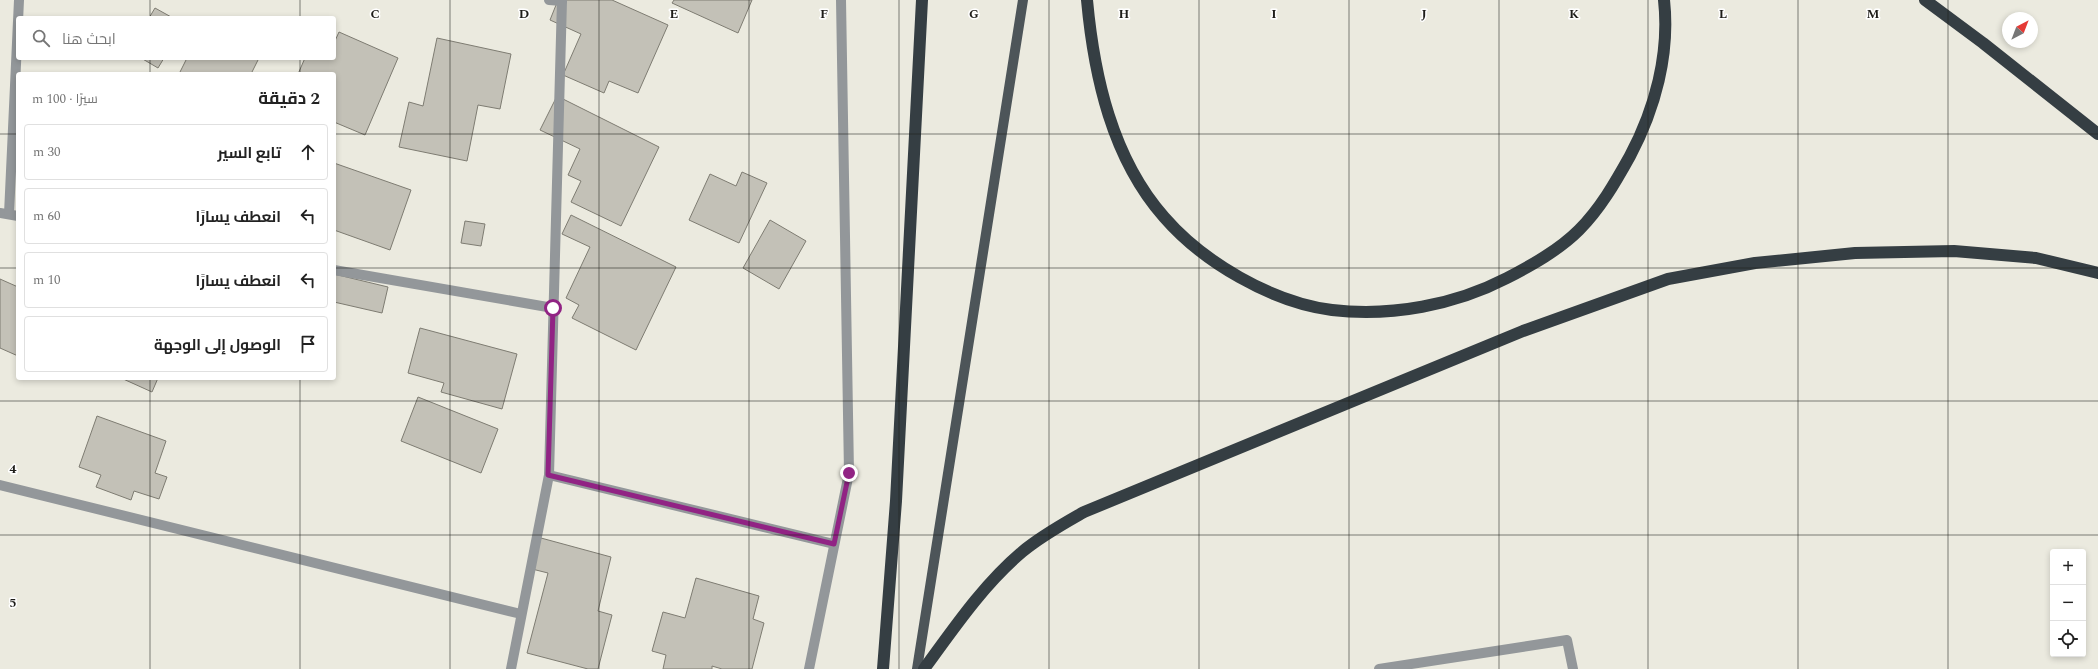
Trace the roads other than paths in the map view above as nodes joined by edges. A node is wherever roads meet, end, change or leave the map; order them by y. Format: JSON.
{"nodes":[{"id":1,"x":19,"y":0,"type":"edge"},
{"id":2,"x":549,"y":0,"type":"edge"},
{"id":3,"x":842,"y":0,"type":"edge"},
{"id":4,"x":922,"y":0,"type":"edge"},
{"id":5,"x":1023,"y":0,"type":"edge"},
{"id":6,"x":1087,"y":0,"type":"edge"},
{"id":7,"x":1664,"y":0,"type":"edge"},
{"id":8,"x":1925,"y":0,"type":"edge"},
{"id":9,"x":562,"y":1,"type":"edge"},
{"id":10,"x":18,"y":16,"type":"edge"},
{"id":11,"x":16,"y":60,"type":"edge"},
{"id":12,"x":2098,"y":134,"type":"edge"},
{"id":13,"x":9,"y":214,"type":"edge"},
{"id":14,"x":336,"y":270,"type":"edge"},
{"id":15,"x":2098,"y":273,"type":"edge"},
{"id":16,"x":553,"y":308,"type":"junction"},
{"id":17,"x":548,"y":475,"type":"junction"},
{"id":18,"x":0,"y":485,"type":"edge"},
{"id":19,"x":834,"y":544,"type":"junction"},
{"id":20,"x":521,"y":614,"type":"junction"},
{"id":21,"x":511,"y":669,"type":"edge"},
{"id":22,"x":810,"y":669,"type":"edge"},
{"id":23,"x":883,"y":669,"type":"edge"},
{"id":24,"x":918,"y":669,"type":"edge"},
{"id":25,"x":924,"y":669,"type":"edge"},
{"id":26,"x":1379,"y":669,"type":"edge"},
{"id":27,"x":1573,"y":669,"type":"edge"}],
"edges":[{"from":1,"to":10,"type":"street"},
{"from":2,"to":9,"type":"street"},
{"from":3,"to":19,"type":"street"},
{"from":4,"to":23,"type":"highway"},
{"from":5,"to":24,"type":"main road"},
{"from":6,"to":7,"type":"highway"},
{"from":8,"to":12,"type":"highway"},
{"from":9,"to":16,"type":"street"},
{"from":11,"to":13,"type":"street"},
{"from":14,"to":16,"type":"street"},
{"from":15,"to":25,"type":"highway"},
{"from":16,"to":17,"type":"street"},
{"from":17,"to":19,"type":"street"},
{"from":17,"to":20,"type":"street"},
{"from":18,"to":20,"type":"street"},
{"from":19,"to":22,"type":"street"},
{"from":20,"to":21,"type":"street"},
{"from":26,"to":27,"type":"street"}]}
